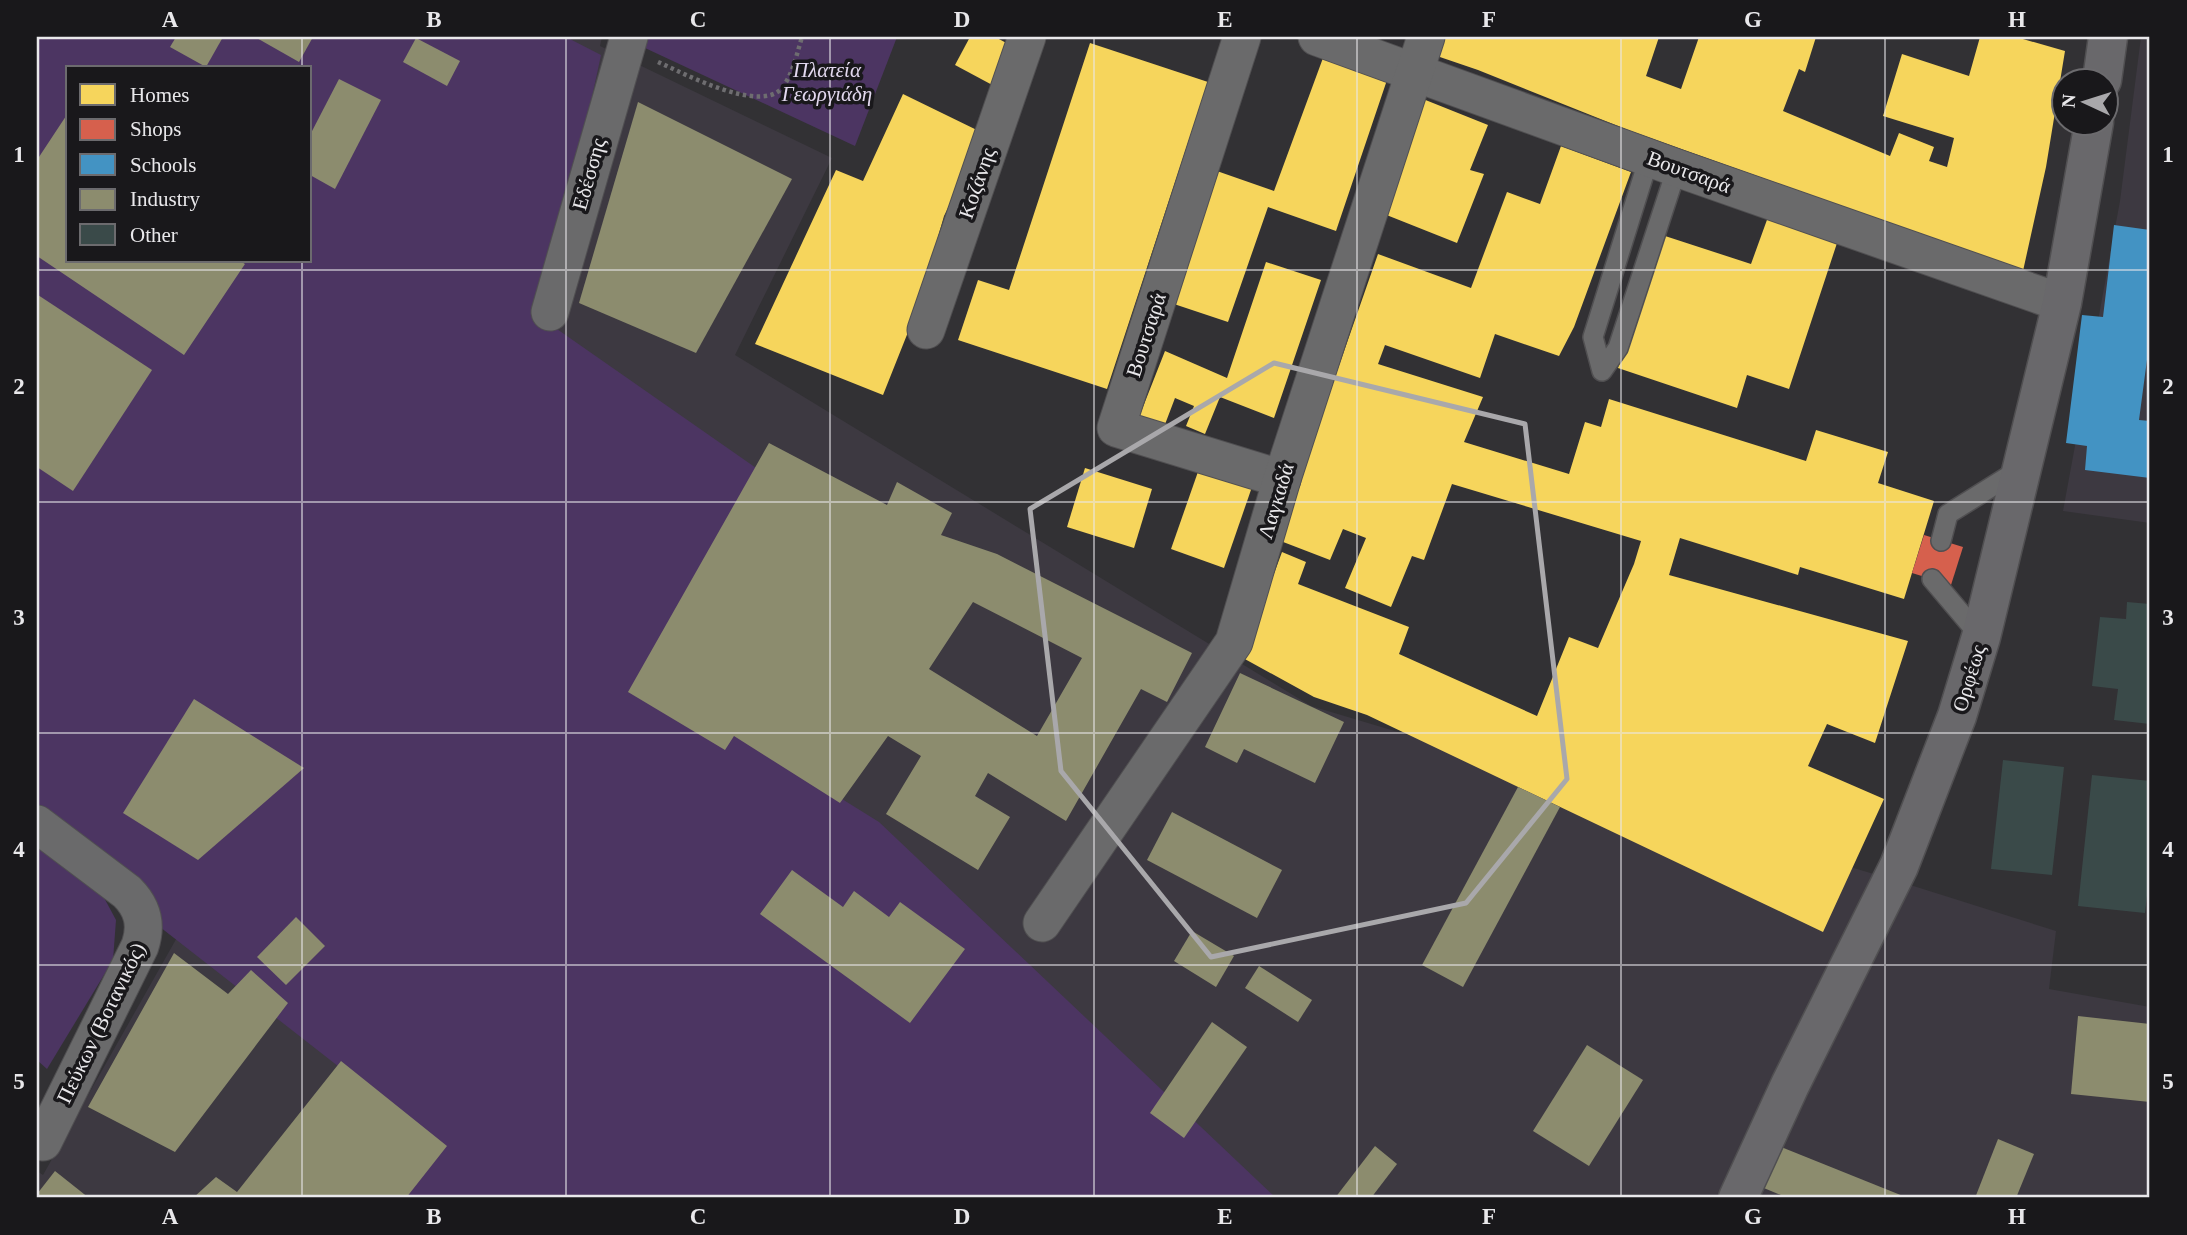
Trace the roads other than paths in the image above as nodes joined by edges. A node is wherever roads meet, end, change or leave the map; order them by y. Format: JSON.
{"nodes":[{"id":1,"x":1027,"y":37,"type":"edge"},
{"id":2,"x":1242,"y":37,"type":"edge"},
{"id":3,"x":1317,"y":37,"type":"edge"},
{"id":4,"x":1426,"y":37,"type":"edge"},
{"id":5,"x":2108,"y":37,"type":"edge"},
{"id":6,"x":627,"y":42,"type":"edge"},
{"id":7,"x":2104,"y":66,"type":"edge"},
{"id":8,"x":1415,"y":72,"type":"junction"},
{"id":9,"x":2092,"y":136,"type":"edge"},
{"id":10,"x":1663,"y":163,"type":"junction"},
{"id":11,"x":2062,"y":303,"type":"junction"},
{"id":12,"x":550,"y":312,"type":"dead end"},
{"id":13,"x":926,"y":330,"type":"dead end"},
{"id":14,"x":2020,"y":469,"type":"junction"},
{"id":15,"x":1282,"y":479,"type":"junction"},
{"id":16,"x":1941,"y":541,"type":"dead end"},
{"id":17,"x":1932,"y":579,"type":"dead end"},
{"id":18,"x":1982,"y":637,"type":"junction"},
{"id":19,"x":37,"y":824,"type":"edge"},
{"id":20,"x":1042,"y":923,"type":"dead end"},
{"id":21,"x":43,"y":1142,"type":"dead end"},
{"id":22,"x":1738,"y":1198,"type":"edge"}],
"edges":[{"from":1,"to":13,"type":"street","name":"Κοζάνης"},
{"from":2,"to":15,"type":"street","name":"Βουτσαρά"},
{"from":3,"to":8,"type":"street","name":"Βουτσαρά"},
{"from":4,"to":8,"type":"street","name":"Λαγκαδά"},
{"from":5,"to":7,"type":"street"},
{"from":6,"to":12,"type":"street","name":"Εδέσσης"},
{"from":8,"to":10,"type":"street","name":"Βουτσαρά"},
{"from":8,"to":15,"type":"street","name":"Λαγκαδά"},
{"from":9,"to":11,"type":"street","name":"Ορφέως"},
{"from":10,"to":10,"type":"lane"},
{"from":10,"to":11,"type":"street","name":"Βουτσαρά"},
{"from":11,"to":14,"type":"street","name":"Ορφέως"},
{"from":14,"to":16,"type":"lane"},
{"from":14,"to":18,"type":"street","name":"Ορφέως"},
{"from":15,"to":20,"type":"street","name":"Λαγκαδά"},
{"from":17,"to":18,"type":"lane"},
{"from":18,"to":22,"type":"street","name":"Ορφέως"},
{"from":19,"to":21,"type":"street","name":"Πεύκων (Βοτανικός)"}]}
